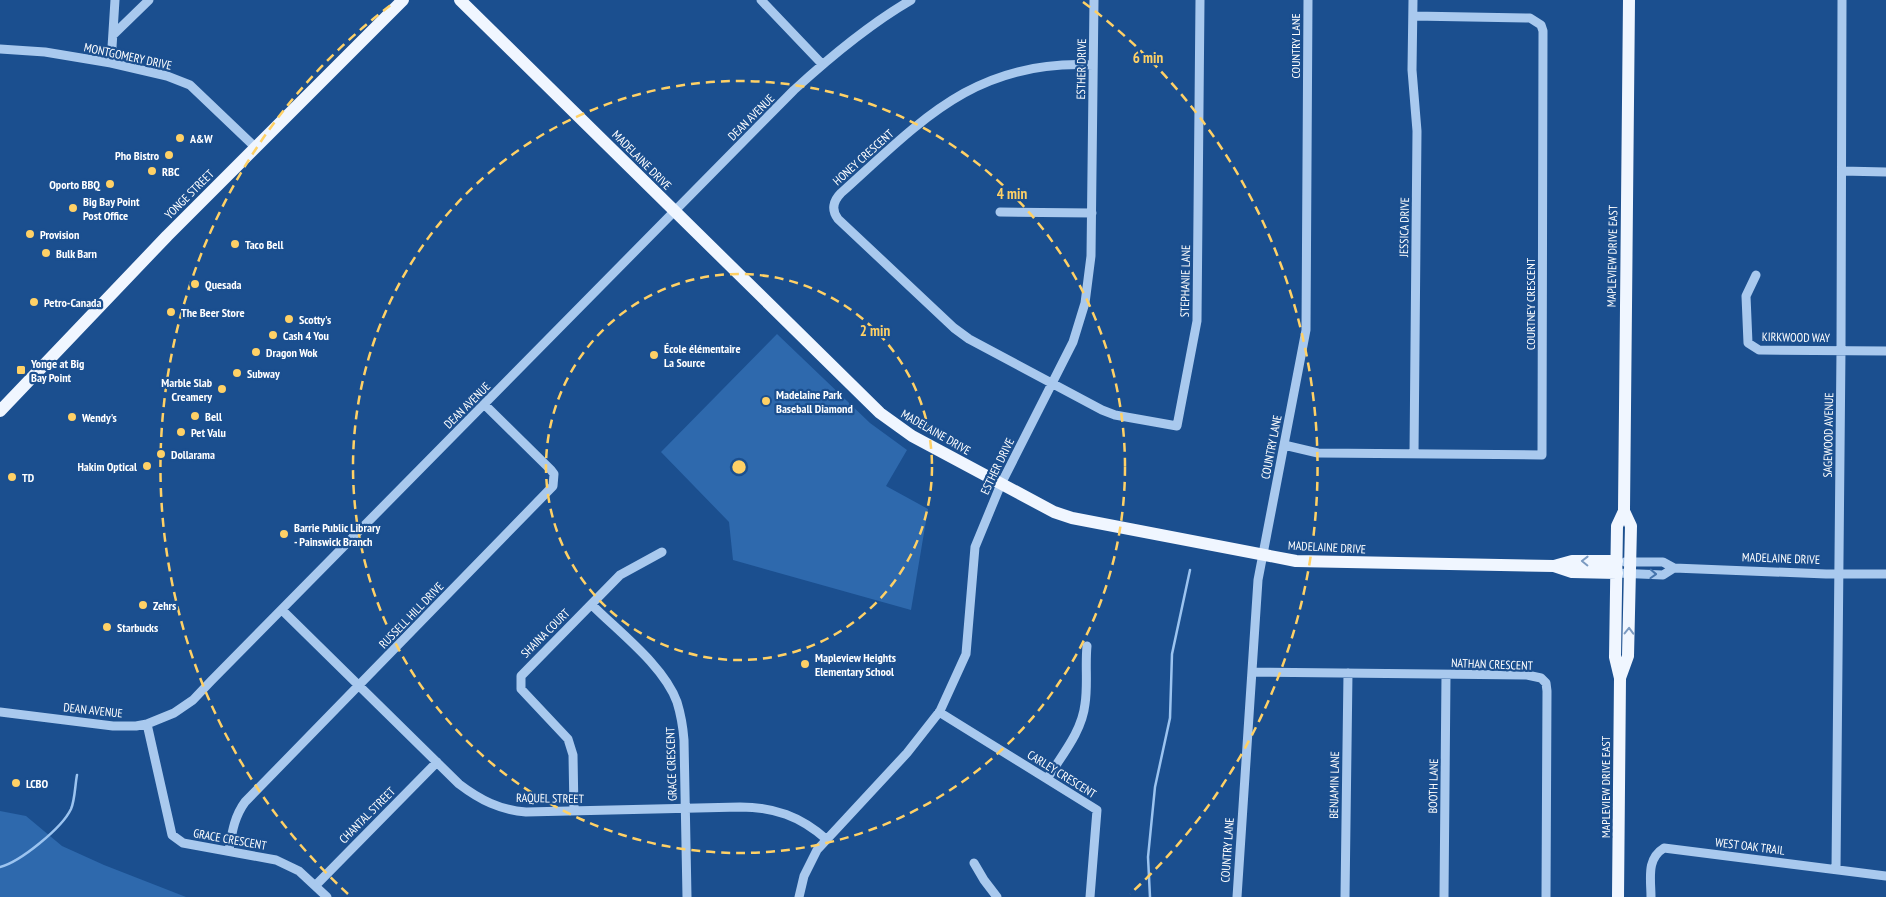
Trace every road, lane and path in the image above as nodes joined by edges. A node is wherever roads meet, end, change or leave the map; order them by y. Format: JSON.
{"nodes":[{"id":1,"x":115,"y":0,"type":"edge"},
{"id":2,"x":149,"y":0,"type":"edge"},
{"id":3,"x":402,"y":0,"type":"edge"},
{"id":4,"x":460,"y":0,"type":"edge"},
{"id":5,"x":761,"y":0,"type":"edge"},
{"id":6,"x":911,"y":0,"type":"edge"},
{"id":7,"x":1094,"y":0,"type":"edge"},
{"id":8,"x":1200,"y":0,"type":"edge"},
{"id":9,"x":1308,"y":0,"type":"edge"},
{"id":10,"x":1413,"y":0,"type":"edge"},
{"id":11,"x":1629,"y":0,"type":"edge"},
{"id":12,"x":1842,"y":0,"type":"edge"},
{"id":13,"x":899,"y":3,"type":"edge"},
{"id":14,"x":1413,"y":16,"type":"junction"},
{"id":15,"x":113,"y":35,"type":"junction"},
{"id":16,"x":0,"y":49,"type":"edge"},
{"id":17,"x":111,"y":63,"type":"junction"},
{"id":18,"x":822,"y":64,"type":"junction"},
{"id":19,"x":1093,"y":65,"type":"junction"},
{"id":20,"x":255,"y":147,"type":"junction"},
{"id":21,"x":1842,"y":171,"type":"junction"},
{"id":22,"x":1886,"y":172,"type":"edge"},
{"id":23,"x":674,"y":212,"type":"junction"},
{"id":24,"x":1000,"y":212,"type":"dead end"},
{"id":25,"x":1092,"y":213,"type":"junction"},
{"id":26,"x":1756,"y":275,"type":"dead end"},
{"id":27,"x":1841,"y":350,"type":"junction"},
{"id":28,"x":1886,"y":351,"type":"edge"},
{"id":29,"x":1052,"y":384,"type":"junction"},
{"id":30,"x":485,"y":405,"type":"junction"},
{"id":31,"x":0,"y":410,"type":"edge"},
{"id":32,"x":1284,"y":445,"type":"junction"},
{"id":33,"x":1414,"y":454,"type":"junction"},
{"id":34,"x":1001,"y":484,"type":"junction"},
{"id":35,"x":1624,"y":511,"type":"junction"},
{"id":36,"x":662,"y":552,"type":"dead end"},
{"id":37,"x":1262,"y":554,"type":"junction"},
{"id":38,"x":1617,"y":567,"type":"junction"},
{"id":39,"x":1630,"y":568,"type":"junction"},
{"id":40,"x":1839,"y":574,"type":"junction"},
{"id":41,"x":1886,"y":574,"type":"edge"},
{"id":42,"x":592,"y":604,"type":"junction"},
{"id":43,"x":282,"y":610,"type":"junction"},
{"id":44,"x":1087,"y":646,"type":"dead end"},
{"id":45,"x":1252,"y":672,"type":"junction"},
{"id":46,"x":1348,"y":673,"type":"junction"},
{"id":47,"x":1446,"y":675,"type":"junction"},
{"id":48,"x":1620,"y":678,"type":"junction"},
{"id":49,"x":359,"y":686,"type":"junction"},
{"id":50,"x":0,"y":712,"type":"edge"},
{"id":51,"x":939,"y":712,"type":"junction"},
{"id":52,"x":147,"y":724,"type":"junction"},
{"id":53,"x":437,"y":762,"type":"junction"},
{"id":54,"x":1047,"y":779,"type":"junction"},
{"id":55,"x":685,"y":808,"type":"junction"},
{"id":56,"x":574,"y":811,"type":"junction"},
{"id":57,"x":826,"y":839,"type":"junction"},
{"id":58,"x":229,"y":850,"type":"junction"},
{"id":59,"x":974,"y":862,"type":"dead end"},
{"id":60,"x":1836,"y":870,"type":"junction"},
{"id":61,"x":1886,"y":876,"type":"edge"},
{"id":62,"x":316,"y":885,"type":"junction"},
{"id":63,"x":327,"y":897,"type":"edge"},
{"id":64,"x":687,"y":897,"type":"edge"},
{"id":65,"x":798,"y":897,"type":"edge"},
{"id":66,"x":997,"y":897,"type":"edge"},
{"id":67,"x":1090,"y":897,"type":"edge"},
{"id":68,"x":1237,"y":897,"type":"edge"},
{"id":69,"x":1345,"y":897,"type":"edge"},
{"id":70,"x":1444,"y":897,"type":"edge"},
{"id":71,"x":1546,"y":897,"type":"edge"},
{"id":72,"x":1618,"y":897,"type":"edge"},
{"id":73,"x":1651,"y":897,"type":"edge"}],
"edges":[{"from":1,"to":15,"type":"street"},
{"from":2,"to":15,"type":"street"},
{"from":3,"to":20,"type":"main road","name":"YONGE STREET"},
{"from":4,"to":23,"type":"main road","name":"MADELAINE DRIVE"},
{"from":5,"to":18,"type":"street"},
{"from":6,"to":13,"type":"street","name":"DEAN AVENUE"},
{"from":7,"to":19,"type":"street","name":"ESTHER DRIVE"},
{"from":8,"to":29,"type":"street","name":"STEPHANIE LANE"},
{"from":9,"to":32,"type":"street","name":"COUNTRY LANE"},
{"from":10,"to":14,"type":"street","name":"JESSICA DRIVE"},
{"from":11,"to":35,"type":"main road","name":"MAPLEVIEW DRIVE EAST"},
{"from":12,"to":21,"type":"street","name":"SAGEWOOD AVENUE"},
{"from":13,"to":18,"type":"street","name":"DEAN AVENUE"},
{"from":14,"to":33,"type":"street","name":"JESSICA DRIVE"},
{"from":14,"to":33,"type":"street","name":"COURTNEY CRESCENT"},
{"from":15,"to":17,"type":"street"},
{"from":16,"to":17,"type":"street","name":"MONTGOMERY DRIVE"},
{"from":17,"to":20,"type":"street","name":"MONTGOMERY DRIVE"},
{"from":18,"to":23,"type":"street","name":"DEAN AVENUE"},
{"from":19,"to":25,"type":"street","name":"ESTHER DRIVE"},
{"from":19,"to":29,"type":"street","name":"HONEY CRESCENT"},
{"from":20,"to":31,"type":"main road","name":"YONGE STREET"},
{"from":21,"to":22,"type":"street"},
{"from":21,"to":27,"type":"street","name":"SAGEWOOD AVENUE"},
{"from":23,"to":30,"type":"street","name":"DEAN AVENUE"},
{"from":23,"to":34,"type":"main road","name":"MADELAINE DRIVE"},
{"from":24,"to":25,"type":"street"},
{"from":25,"to":29,"type":"street","name":"ESTHER DRIVE"},
{"from":26,"to":27,"type":"street","name":"KIRKWOOD WAY"},
{"from":27,"to":28,"type":"street","name":"KIRKWOOD WAY"},
{"from":27,"to":40,"type":"street","name":"SAGEWOOD AVENUE"},
{"from":29,"to":34,"type":"street","name":"ESTHER DRIVE"},
{"from":30,"to":43,"type":"street","name":"DEAN AVENUE"},
{"from":30,"to":49,"type":"street","name":"RUSSELL HILL DRIVE"},
{"from":32,"to":33,"type":"street","name":"COURTNEY CRESCENT"},
{"from":32,"to":37,"type":"street","name":"COUNTRY LANE"},
{"from":34,"to":37,"type":"main road","name":"MADELAINE DRIVE"},
{"from":34,"to":51,"type":"street","name":"ESTHER DRIVE"},
{"from":35,"to":38,"type":"main road","name":"MAPLEVIEW DRIVE EAST"},
{"from":35,"to":39,"type":"main road","name":"MAPLEVIEW DRIVE EAST"},
{"from":36,"to":42,"type":"street","name":"SHAINA COURT"},
{"from":37,"to":38,"type":"main road","name":"MADELAINE DRIVE"},
{"from":37,"to":45,"type":"street","name":"COUNTRY LANE"},
{"from":38,"to":39,"type":"street","name":"MADELAINE DRIVE"},
{"from":38,"to":48,"type":"main road","name":"MAPLEVIEW DRIVE EAST"},
{"from":39,"to":40,"type":"street","name":"MADELAINE DRIVE"},
{"from":48,"to":39,"type":"main road","name":"MAPLEVIEW DRIVE EAST","one_way":true},
{"from":40,"to":41,"type":"street","name":"MADELAINE DRIVE"},
{"from":40,"to":60,"type":"street","name":"SAGEWOOD AVENUE"},
{"from":42,"to":55,"type":"street","name":"GRACE CRESCENT"},
{"from":42,"to":56,"type":"street","name":"SHAINA COURT"},
{"from":43,"to":49,"type":"street","name":"RAQUEL STREET"},
{"from":43,"to":52,"type":"street","name":"DEAN AVENUE"},
{"from":44,"to":54,"type":"street"},
{"from":45,"to":46,"type":"street","name":"NATHAN CRESCENT"},
{"from":45,"to":68,"type":"street","name":"COUNTRY LANE"},
{"from":46,"to":47,"type":"street","name":"NATHAN CRESCENT"},
{"from":46,"to":69,"type":"street","name":"BENJAMIN LANE"},
{"from":47,"to":70,"type":"street","name":"BOOTH LANE"},
{"from":47,"to":71,"type":"street","name":"NATHAN CRESCENT"},
{"from":48,"to":72,"type":"main road","name":"MAPLEVIEW DRIVE EAST"},
{"from":49,"to":53,"type":"street","name":"RAQUEL STREET"},
{"from":49,"to":58,"type":"street","name":"RUSSELL HILL DRIVE"},
{"from":50,"to":52,"type":"street","name":"DEAN AVENUE"},
{"from":51,"to":54,"type":"street","name":"CARLEY CRESCENT"},
{"from":51,"to":57,"type":"street","name":"ESTHER DRIVE"},
{"from":52,"to":58,"type":"street","name":"GRACE CRESCENT"},
{"from":53,"to":56,"type":"street","name":"RAQUEL STREET"},
{"from":53,"to":62,"type":"street","name":"CHANTAL STREET"},
{"from":54,"to":67,"type":"street","name":"CARLEY CRESCENT"},
{"from":55,"to":56,"type":"street","name":"RAQUEL STREET"},
{"from":55,"to":57,"type":"street","name":"RAQUEL STREET"},
{"from":55,"to":64,"type":"street","name":"GRACE CRESCENT"},
{"from":57,"to":65,"type":"street","name":"ESTHER DRIVE"},
{"from":58,"to":62,"type":"street","name":"GRACE CRESCENT"},
{"from":59,"to":66,"type":"street"},
{"from":60,"to":61,"type":"street","name":"WEST OAK TRAIL"},
{"from":60,"to":73,"type":"street","name":"WEST OAK TRAIL"},
{"from":62,"to":63,"type":"street","name":"GRACE CRESCENT"}]}
